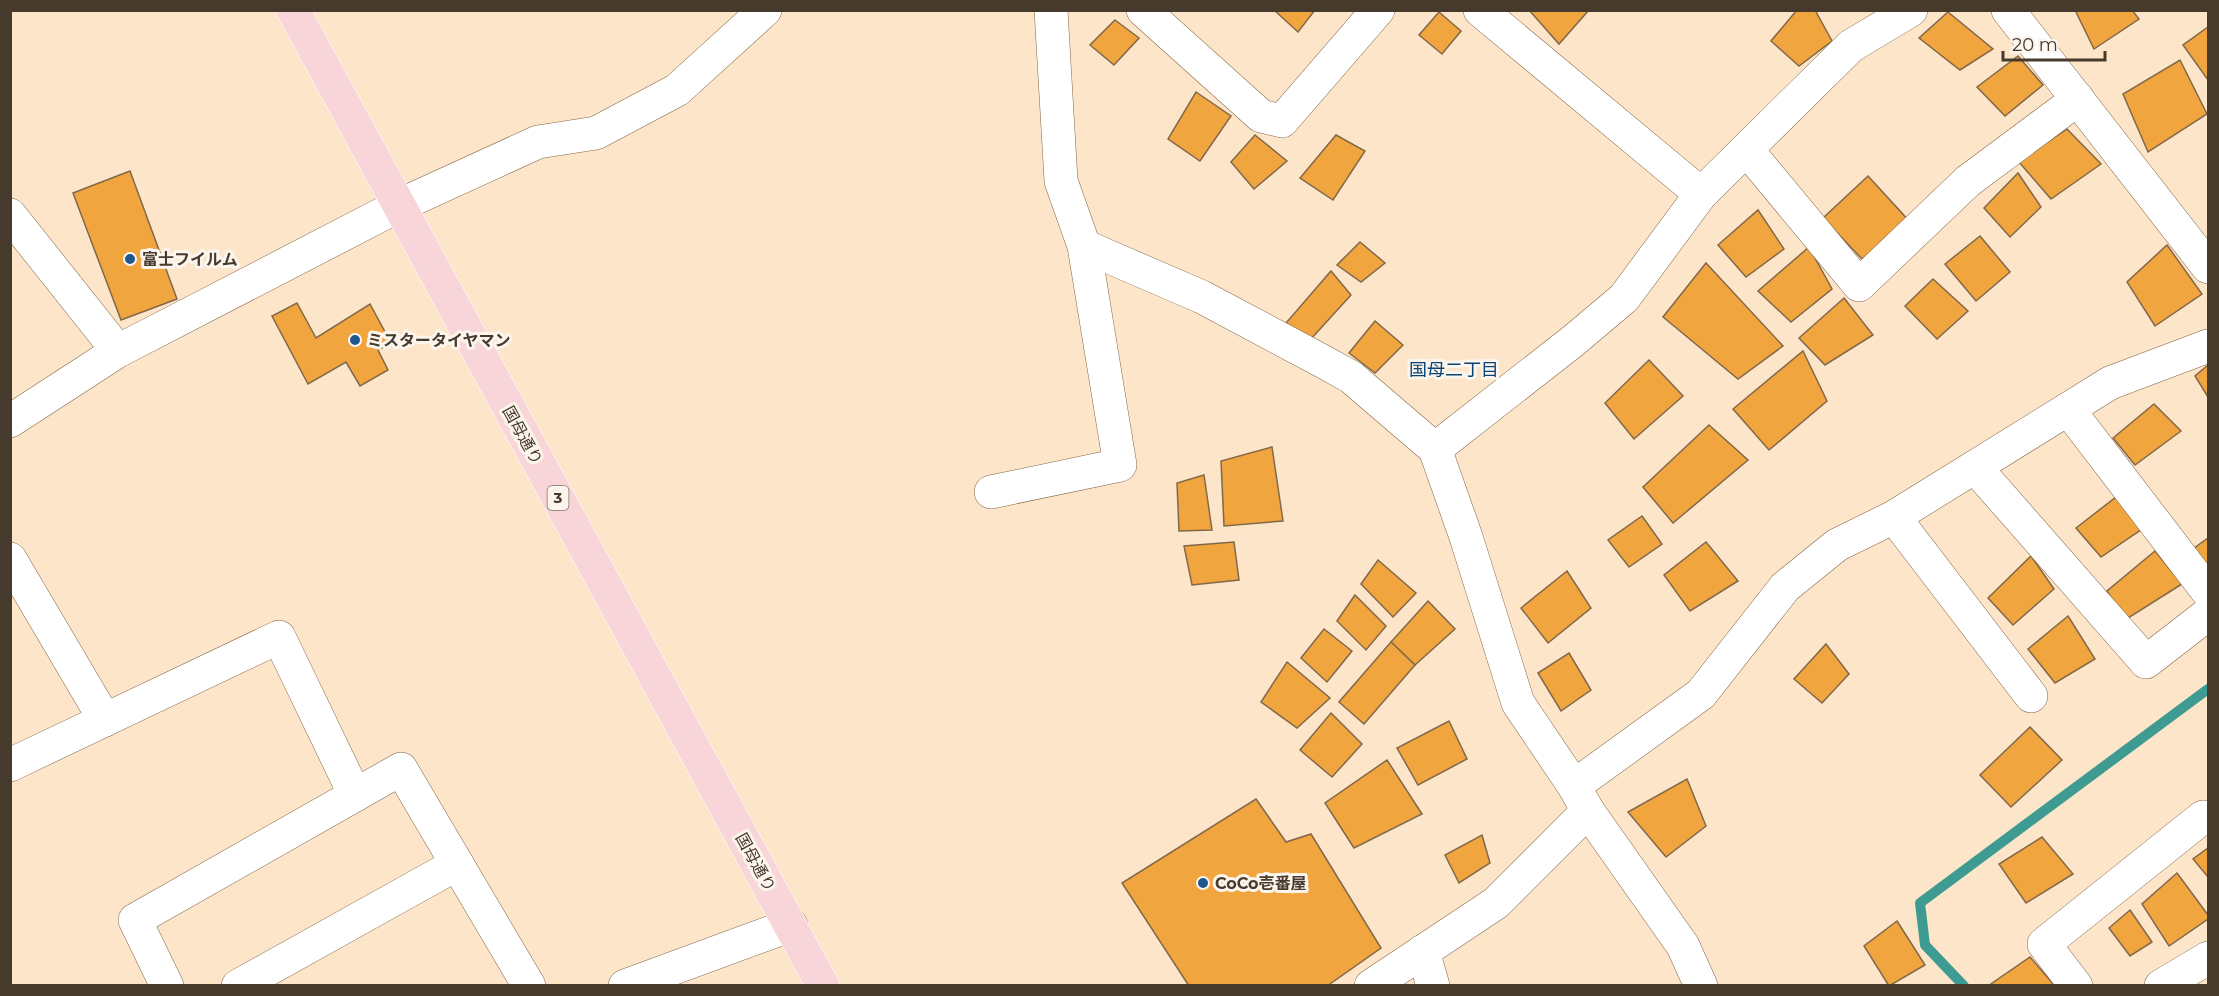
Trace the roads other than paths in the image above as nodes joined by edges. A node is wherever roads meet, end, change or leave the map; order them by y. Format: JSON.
{"nodes":[{"id":1,"x":293,"y":10,"type":"edge"},
{"id":2,"x":765,"y":10,"type":"edge"},
{"id":3,"x":1050,"y":10,"type":"edge"},
{"id":4,"x":1143,"y":10,"type":"edge"},
{"id":5,"x":1378,"y":10,"type":"edge"},
{"id":6,"x":1480,"y":10,"type":"edge"},
{"id":7,"x":1911,"y":10,"type":"edge"},
{"id":8,"x":2008,"y":10,"type":"edge"},
{"id":9,"x":2078,"y":99,"type":"junction"},
{"id":10,"x":1747,"y":150,"type":"junction"},
{"id":11,"x":1701,"y":194,"type":"junction"},
{"id":12,"x":398,"y":206,"type":"junction"},
{"id":13,"x":10,"y":215,"type":"edge"},
{"id":14,"x":1084,"y":246,"type":"junction"},
{"id":15,"x":2208,"y":267,"type":"edge"},
{"id":16,"x":2208,"y":346,"type":"edge"},
{"id":17,"x":118,"y":351,"type":"junction"},
{"id":18,"x":2068,"y":409,"type":"junction"},
{"id":19,"x":10,"y":421,"type":"edge"},
{"id":20,"x":1435,"y":449,"type":"junction"},
{"id":21,"x":1975,"y":467,"type":"junction"},
{"id":22,"x":991,"y":492,"type":"dead end"},
{"id":23,"x":1894,"y":517,"type":"junction"},
{"id":24,"x":10,"y":559,"type":"edge"},
{"id":25,"x":2208,"y":592,"type":"edge"},
{"id":26,"x":2208,"y":614,"type":"edge"},
{"id":27,"x":2031,"y":696,"type":"dead end"},
{"id":28,"x":105,"y":720,"type":"junction"},
{"id":29,"x":10,"y":765,"type":"edge"},
{"id":30,"x":355,"y":795,"type":"junction"},
{"id":31,"x":1581,"y":798,"type":"junction"},
{"id":32,"x":2203,"y":817,"type":"dead end"},
{"id":33,"x":457,"y":864,"type":"junction"},
{"id":34,"x":791,"y":925,"type":"junction"},
{"id":35,"x":1423,"y":951,"type":"junction"},
{"id":36,"x":2208,"y":958,"type":"edge"},
{"id":37,"x":167,"y":986,"type":"edge"},
{"id":38,"x":238,"y":986,"type":"edge"},
{"id":39,"x":529,"y":986,"type":"edge"},
{"id":40,"x":626,"y":986,"type":"edge"},
{"id":41,"x":823,"y":986,"type":"edge"},
{"id":42,"x":1371,"y":986,"type":"edge"},
{"id":43,"x":1433,"y":986,"type":"edge"},
{"id":44,"x":1701,"y":986,"type":"edge"},
{"id":45,"x":2076,"y":986,"type":"edge"},
{"id":46,"x":2161,"y":986,"type":"edge"}],
"edges":[{"from":1,"to":12,"type":"main road","name":"国母通り","number":"3"},
{"from":2,"to":12,"type":"street"},
{"from":3,"to":14,"type":"street"},
{"from":4,"to":5,"type":"street"},
{"from":6,"to":11,"type":"street"},
{"from":7,"to":10,"type":"street"},
{"from":8,"to":9,"type":"street"},
{"from":9,"to":10,"type":"street"},
{"from":9,"to":15,"type":"street"},
{"from":10,"to":11,"type":"street"},
{"from":11,"to":20,"type":"street"},
{"from":12,"to":17,"type":"street"},
{"from":12,"to":34,"type":"main road","name":"国母通り","number":"3"},
{"from":13,"to":17,"type":"street"},
{"from":14,"to":20,"type":"street"},
{"from":14,"to":22,"type":"street"},
{"from":16,"to":18,"type":"street"},
{"from":17,"to":19,"type":"street"},
{"from":18,"to":21,"type":"street"},
{"from":18,"to":25,"type":"street"},
{"from":20,"to":31,"type":"street"},
{"from":21,"to":23,"type":"street"},
{"from":21,"to":26,"type":"street"},
{"from":23,"to":27,"type":"street"},
{"from":23,"to":31,"type":"street"},
{"from":24,"to":28,"type":"street"},
{"from":28,"to":29,"type":"street"},
{"from":28,"to":30,"type":"street"},
{"from":30,"to":33,"type":"street"},
{"from":30,"to":37,"type":"street"},
{"from":31,"to":35,"type":"street"},
{"from":31,"to":44,"type":"street"},
{"from":32,"to":45,"type":"street"},
{"from":33,"to":38,"type":"street"},
{"from":33,"to":39,"type":"street"},
{"from":34,"to":40,"type":"street"},
{"from":34,"to":41,"type":"main road","name":"国母通り","number":"3"},
{"from":35,"to":42,"type":"street"},
{"from":35,"to":43,"type":"street"},
{"from":36,"to":46,"type":"street"}]}
